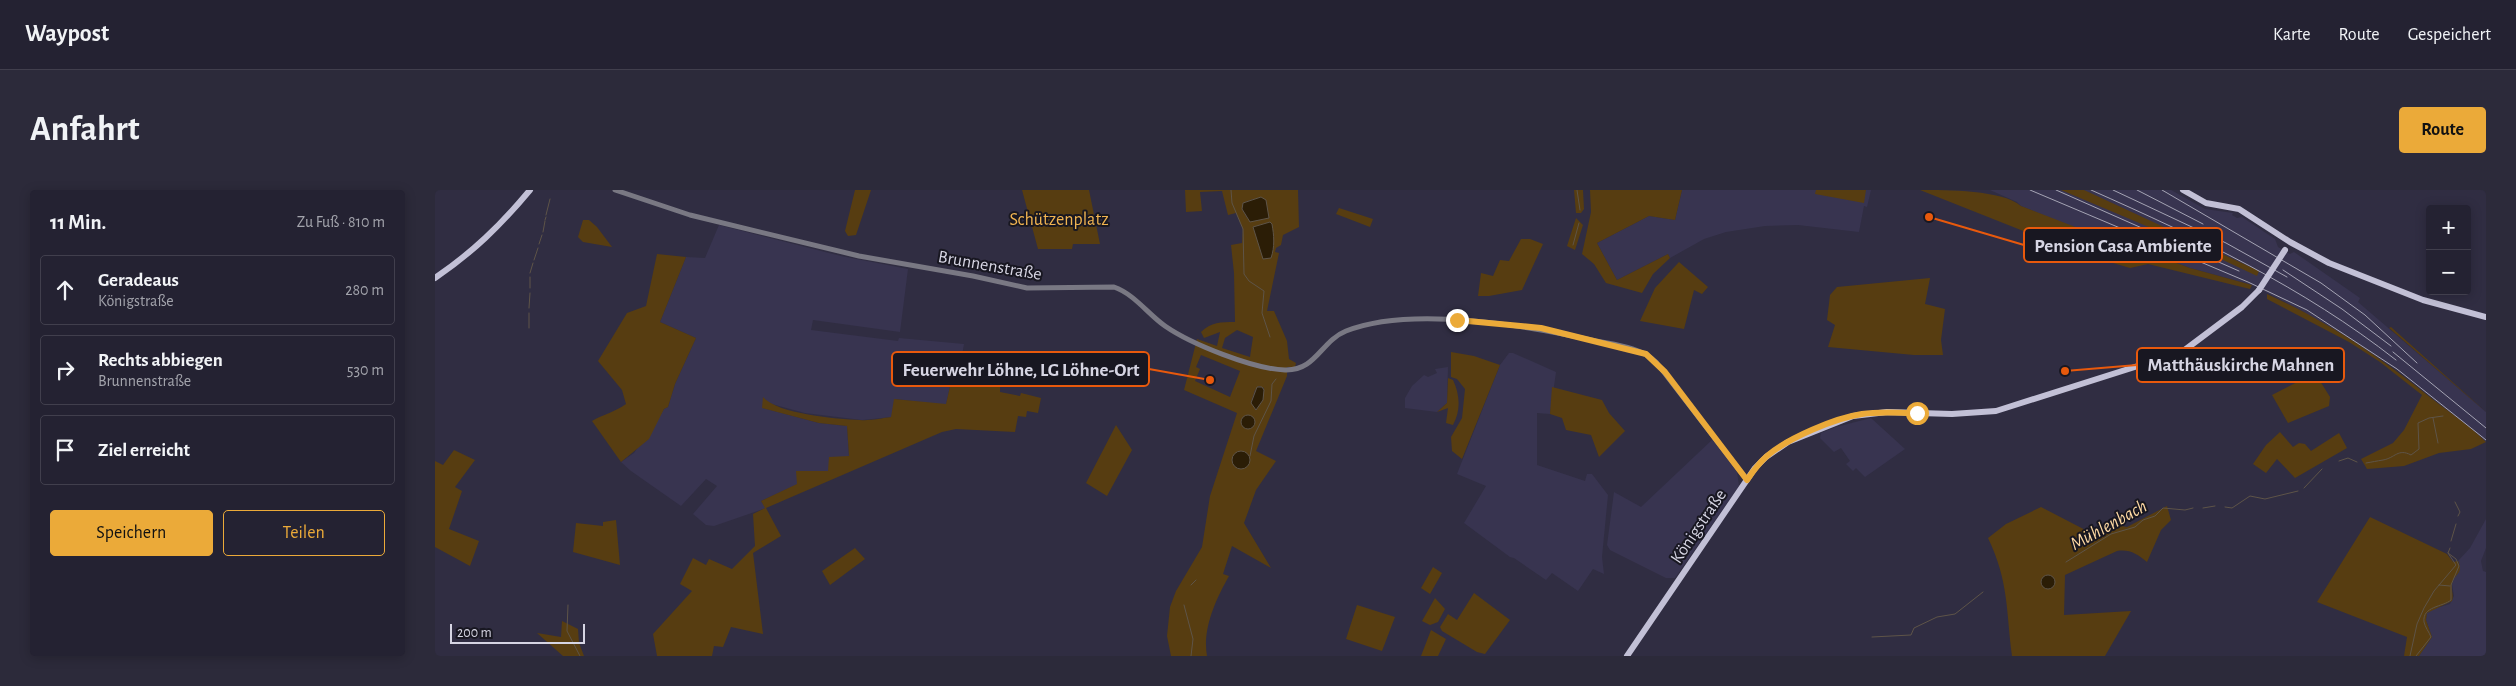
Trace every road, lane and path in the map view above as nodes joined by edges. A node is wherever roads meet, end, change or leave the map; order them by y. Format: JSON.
{"nodes":[{"id":1,"x":615,"y":190,"type":"edge"},
{"id":2,"x":529,"y":191,"type":"edge"},
{"id":3,"x":2185,"y":191,"type":"edge"},
{"id":4,"x":2290,"y":242,"type":"junction"},
{"id":5,"x":435,"y":278,"type":"edge"},
{"id":6,"x":2486,"y":316,"type":"edge"},
{"id":7,"x":1747,"y":480,"type":"junction"},
{"id":8,"x":1627,"y":656,"type":"edge"}],
"edges":[{"from":1,"to":7,"type":"street","name":"Brunnenstraße"},
{"from":2,"to":5,"type":"main road"},
{"from":3,"to":4,"type":"main road"},
{"from":4,"to":6,"type":"main road"},
{"from":4,"to":7,"type":"main road","name":"Königstraße","bridge":true},
{"from":7,"to":8,"type":"main road","name":"Königstraße"}]}
